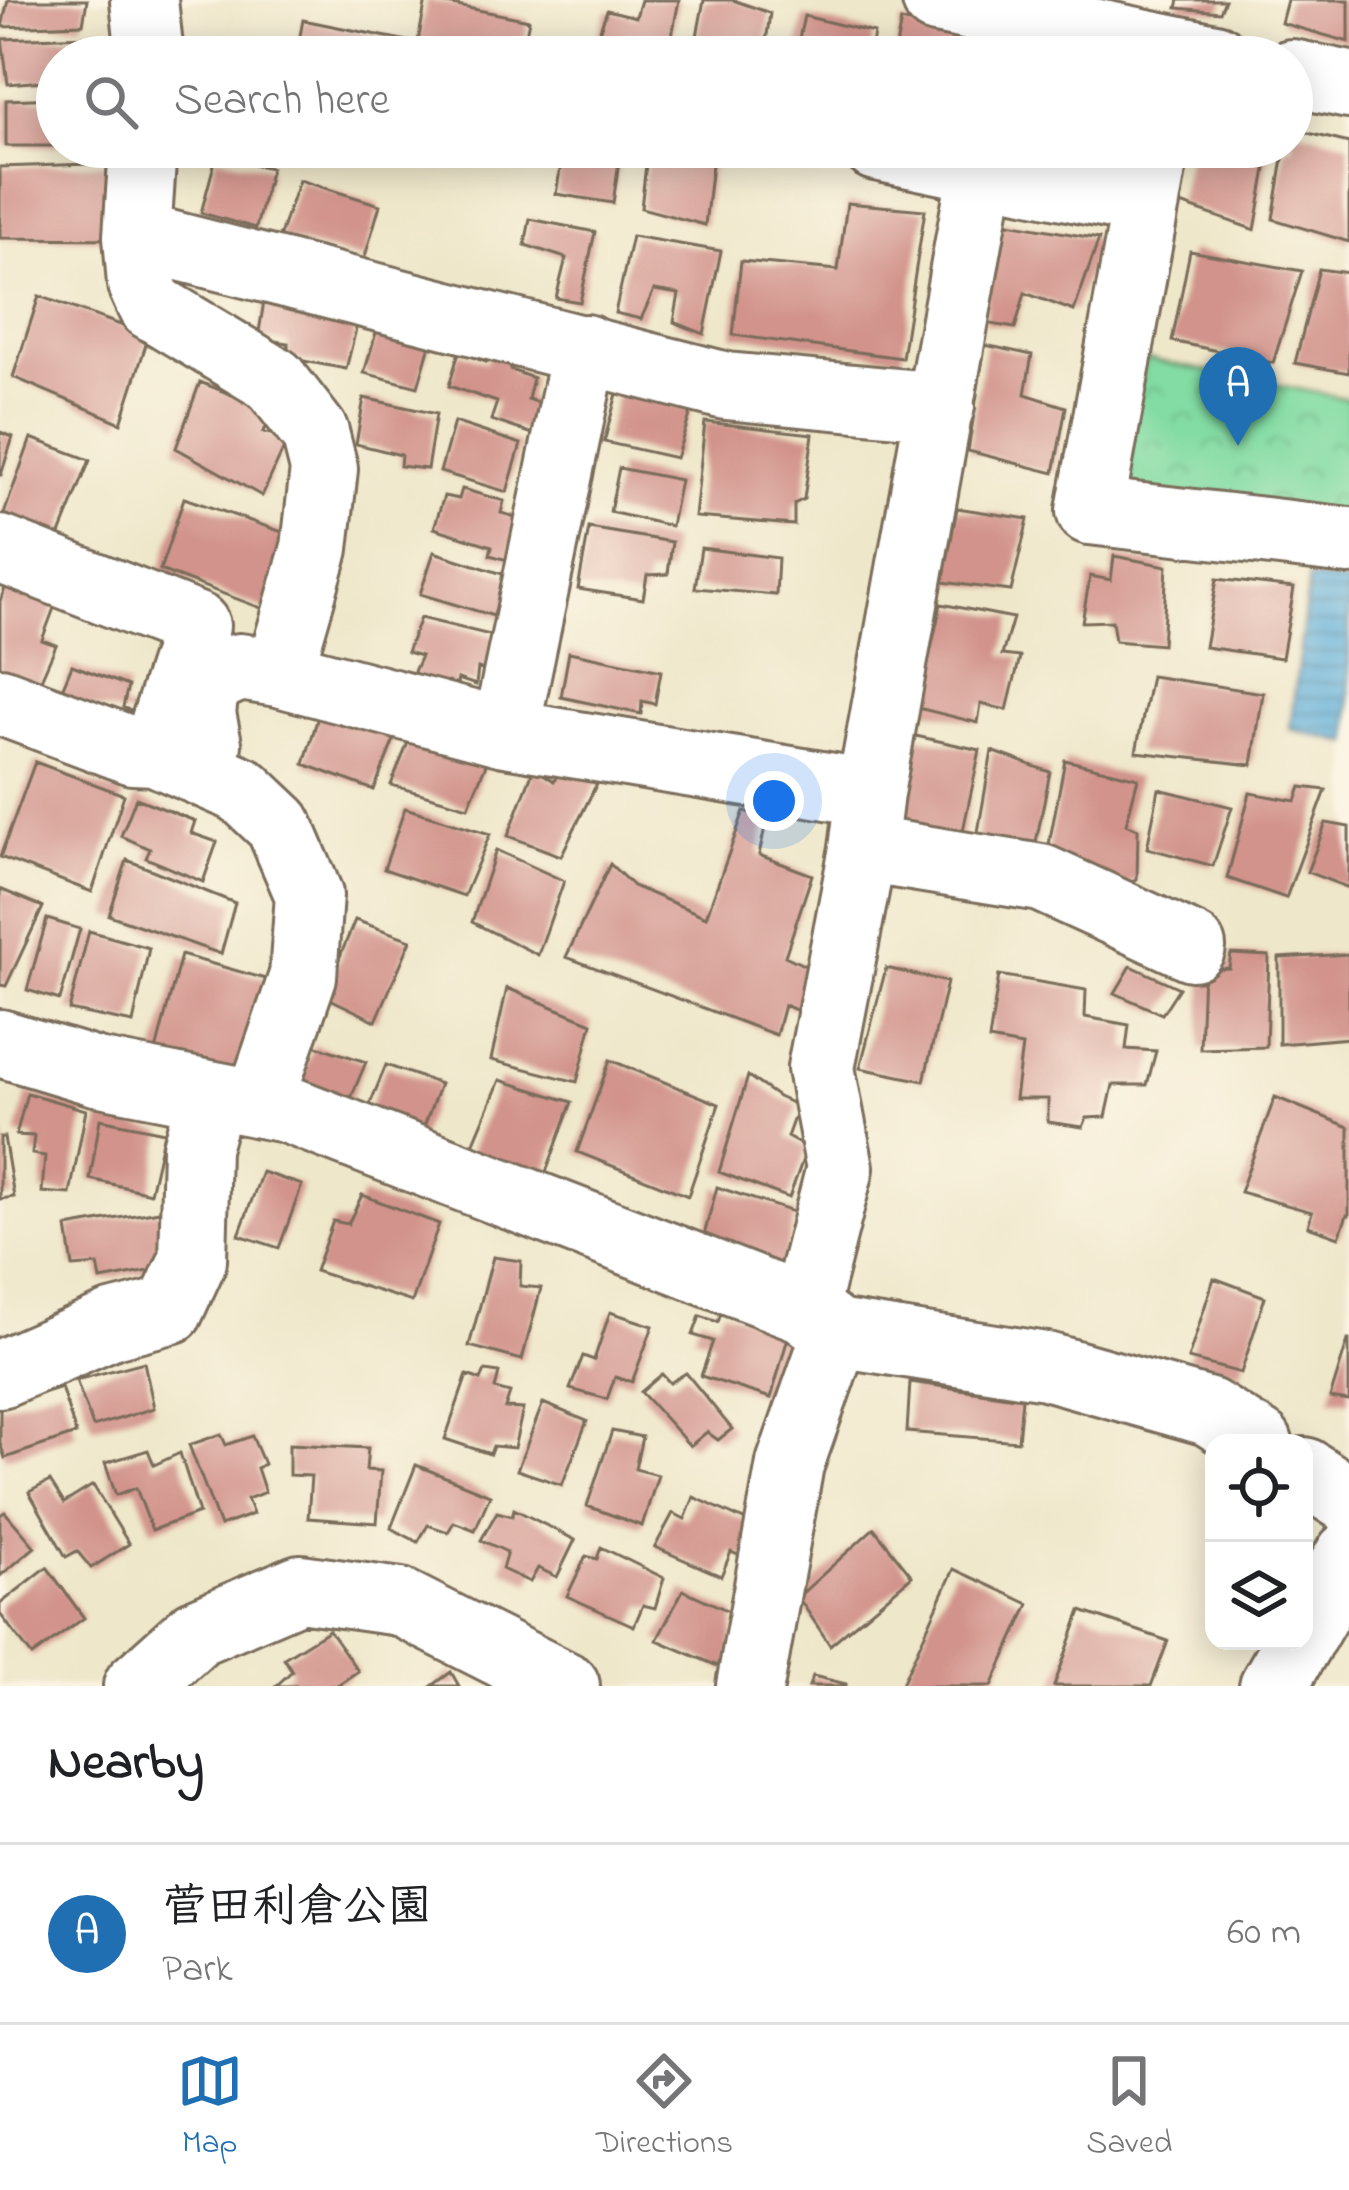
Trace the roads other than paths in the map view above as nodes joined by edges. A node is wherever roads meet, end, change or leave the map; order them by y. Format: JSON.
{"nodes":[{"id":1,"x":144,"y":0,"type":"edge"},
{"id":2,"x":936,"y":0,"type":"edge"},
{"id":3,"x":147,"y":36,"type":"edge"},
{"id":4,"x":1103,"y":36,"type":"edge"},
{"id":5,"x":1313,"y":77,"type":"edge"},
{"id":6,"x":1349,"y":85,"type":"edge"},
{"id":7,"x":142,"y":168,"type":"edge"},
{"id":8,"x":973,"y":168,"type":"edge"},
{"id":9,"x":982,"y":170,"type":"junction"},
{"id":10,"x":1151,"y":175,"type":"edge"},
{"id":11,"x":137,"y":236,"type":"junction"},
{"id":12,"x":585,"y":348,"type":"junction"},
{"id":13,"x":940,"y":406,"type":"junction"},
{"id":14,"x":1349,"y":541,"type":"edge"},
{"id":15,"x":0,"y":549,"type":"edge"},
{"id":16,"x":279,"y":673,"type":"junction"},
{"id":17,"x":0,"y":701,"type":"edge"},
{"id":18,"x":505,"y":733,"type":"junction"},
{"id":19,"x":155,"y":752,"type":"junction"},
{"id":20,"x":218,"y":780,"type":"junction"},
{"id":21,"x":866,"y":821,"type":"junction"},
{"id":22,"x":1192,"y":947,"type":"dead end"},
{"id":23,"x":0,"y":1043,"type":"edge"},
{"id":24,"x":235,"y":1100,"type":"junction"},
{"id":25,"x":820,"y":1321,"type":"junction"},
{"id":26,"x":0,"y":1374,"type":"edge"},
{"id":27,"x":1245,"y":1434,"type":"edge"},
{"id":28,"x":1313,"y":1478,"type":"edge"},
{"id":29,"x":1349,"y":1500,"type":"edge"},
{"id":30,"x":1349,"y":1555,"type":"edge"},
{"id":31,"x":1313,"y":1617,"type":"edge"},
{"id":32,"x":1294,"y":1650,"type":"edge"},
{"id":33,"x":137,"y":1686,"type":"edge"},
{"id":34,"x":566,"y":1686,"type":"edge"},
{"id":35,"x":750,"y":1686,"type":"edge"},
{"id":36,"x":1273,"y":1686,"type":"edge"}],
"edges":[{"from":1,"to":3,"type":"street"},
{"from":2,"to":4,"type":"street"},
{"from":5,"to":6,"type":"street"},
{"from":7,"to":11,"type":"street"},
{"from":8,"to":9,"type":"street"},
{"from":9,"to":10,"type":"street"},
{"from":9,"to":13,"type":"street"},
{"from":10,"to":14,"type":"street"},
{"from":11,"to":12,"type":"street"},
{"from":11,"to":16,"type":"street"},
{"from":12,"to":13,"type":"street"},
{"from":12,"to":18,"type":"street"},
{"from":13,"to":21,"type":"street"},
{"from":15,"to":19,"type":"street"},
{"from":16,"to":18,"type":"street"},
{"from":16,"to":20,"type":"street"},
{"from":17,"to":19,"type":"street"},
{"from":18,"to":21,"type":"street"},
{"from":19,"to":20,"type":"street"},
{"from":20,"to":24,"type":"street"},
{"from":21,"to":22,"type":"street"},
{"from":21,"to":25,"type":"street"},
{"from":23,"to":24,"type":"street"},
{"from":24,"to":25,"type":"street"},
{"from":24,"to":26,"type":"street"},
{"from":25,"to":27,"type":"street"},
{"from":25,"to":35,"type":"street"},
{"from":28,"to":29,"type":"street"},
{"from":30,"to":31,"type":"street"},
{"from":32,"to":36,"type":"street"},
{"from":33,"to":34,"type":"street"}]}
